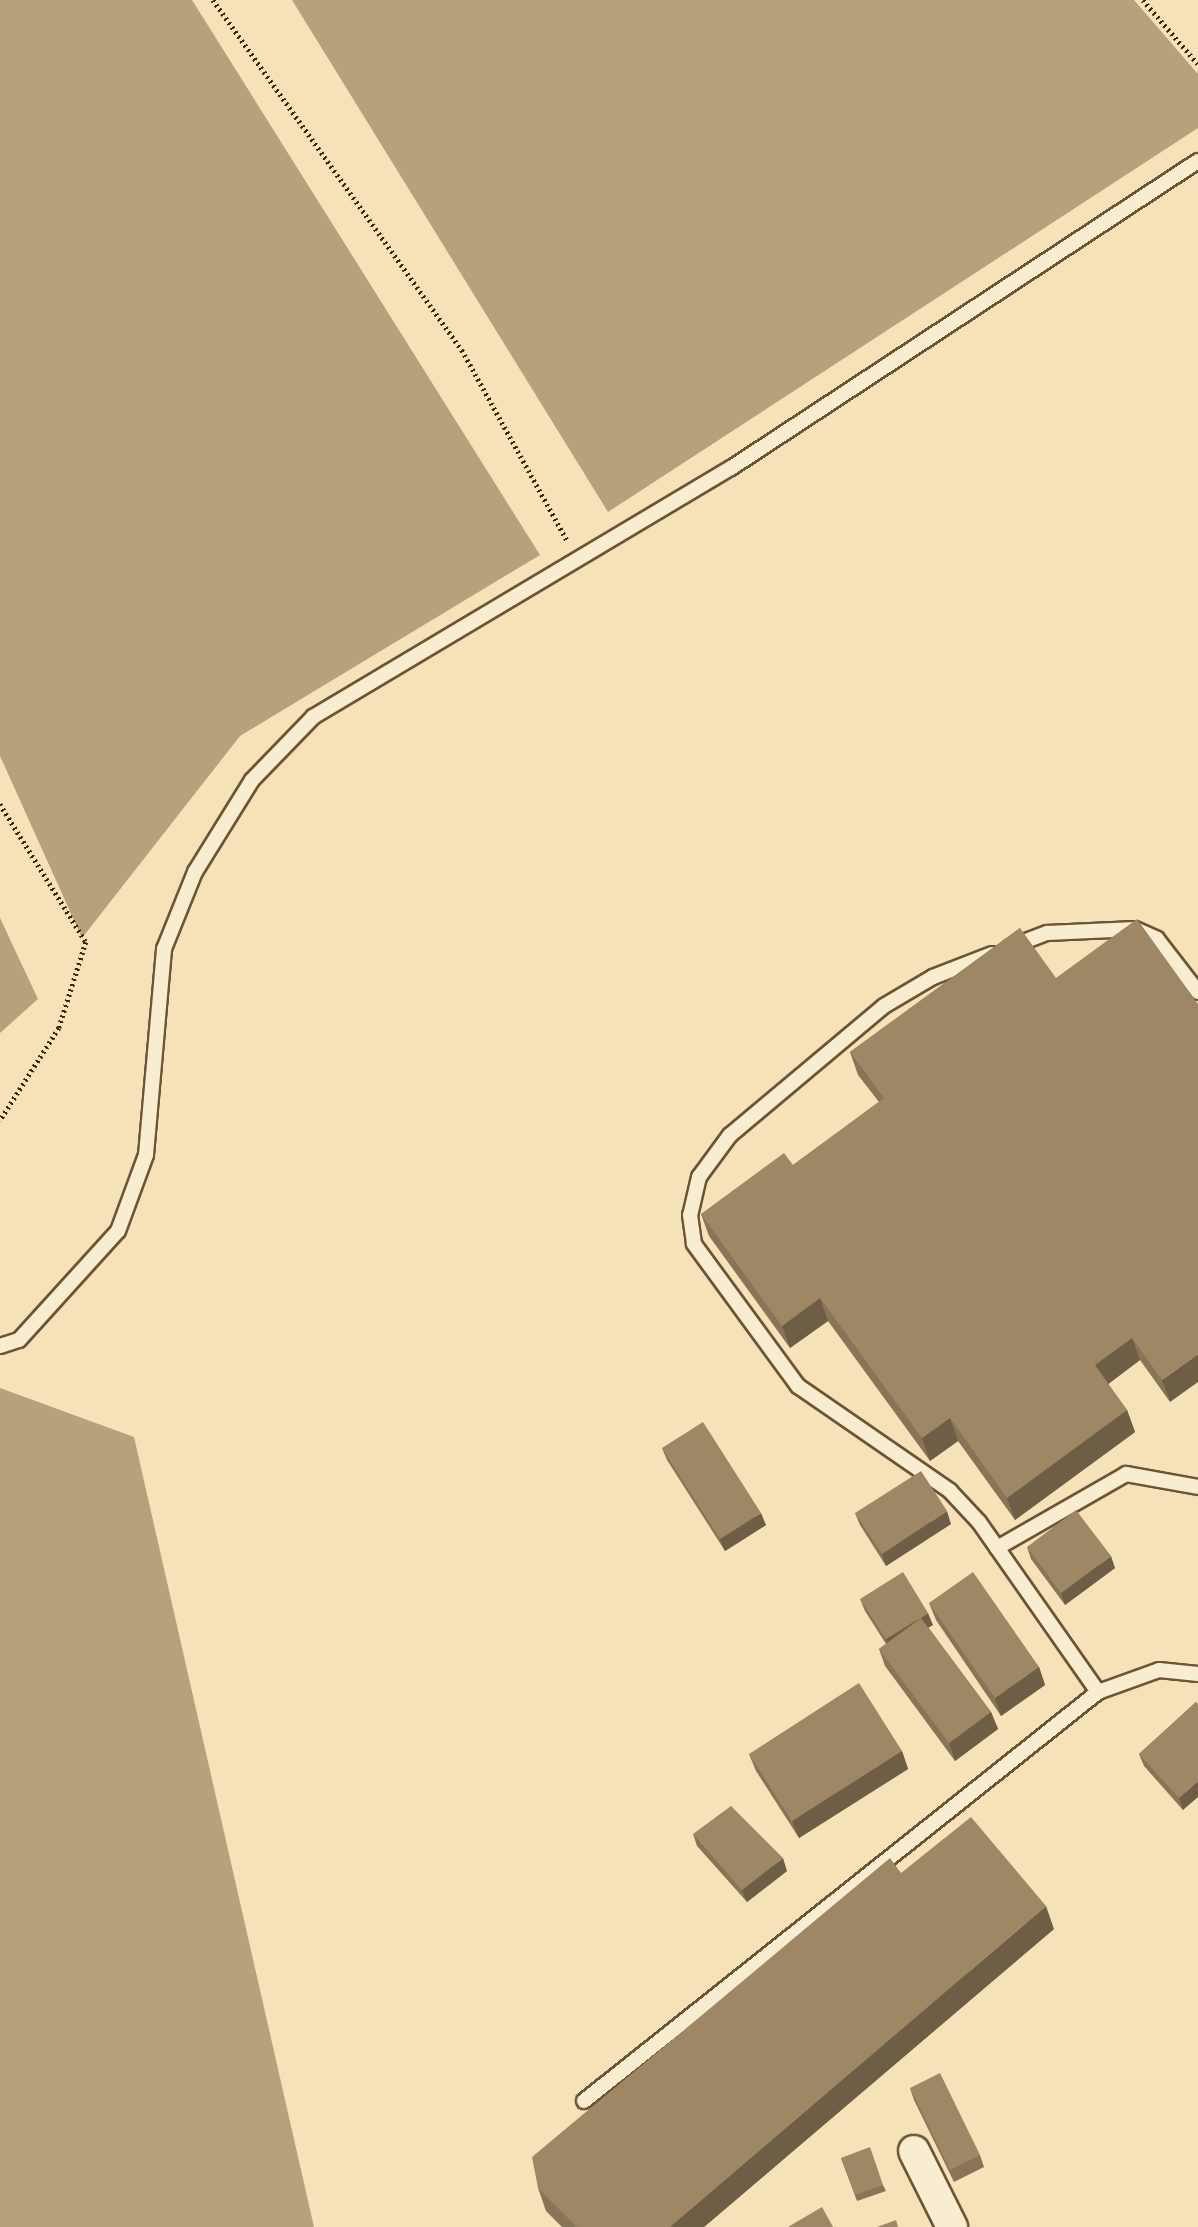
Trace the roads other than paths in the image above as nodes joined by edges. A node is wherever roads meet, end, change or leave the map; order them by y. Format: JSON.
{"nodes":[{"id":1,"x":1198,"y":161,"type":"edge"},
{"id":2,"x":1198,"y":992,"type":"edge"},
{"id":3,"x":0,"y":1346,"type":"edge"},
{"id":4,"x":1198,"y":1487,"type":"edge"},
{"id":5,"x":997,"y":1548,"type":"junction"},
{"id":6,"x":1198,"y":1674,"type":"edge"},
{"id":7,"x":1098,"y":1692,"type":"junction"},
{"id":8,"x":584,"y":2101,"type":"dead end"},
{"id":9,"x":914,"y":2151,"type":"dead end"},
{"id":10,"x":952,"y":2227,"type":"edge"}],
"edges":[{"from":1,"to":3,"type":"lane"},
{"from":2,"to":5,"type":"lane"},
{"from":4,"to":5,"type":"lane"},
{"from":5,"to":7,"type":"lane"},
{"from":6,"to":7,"type":"lane"},
{"from":7,"to":8,"type":"lane"},
{"from":9,"to":10,"type":"street"}]}
